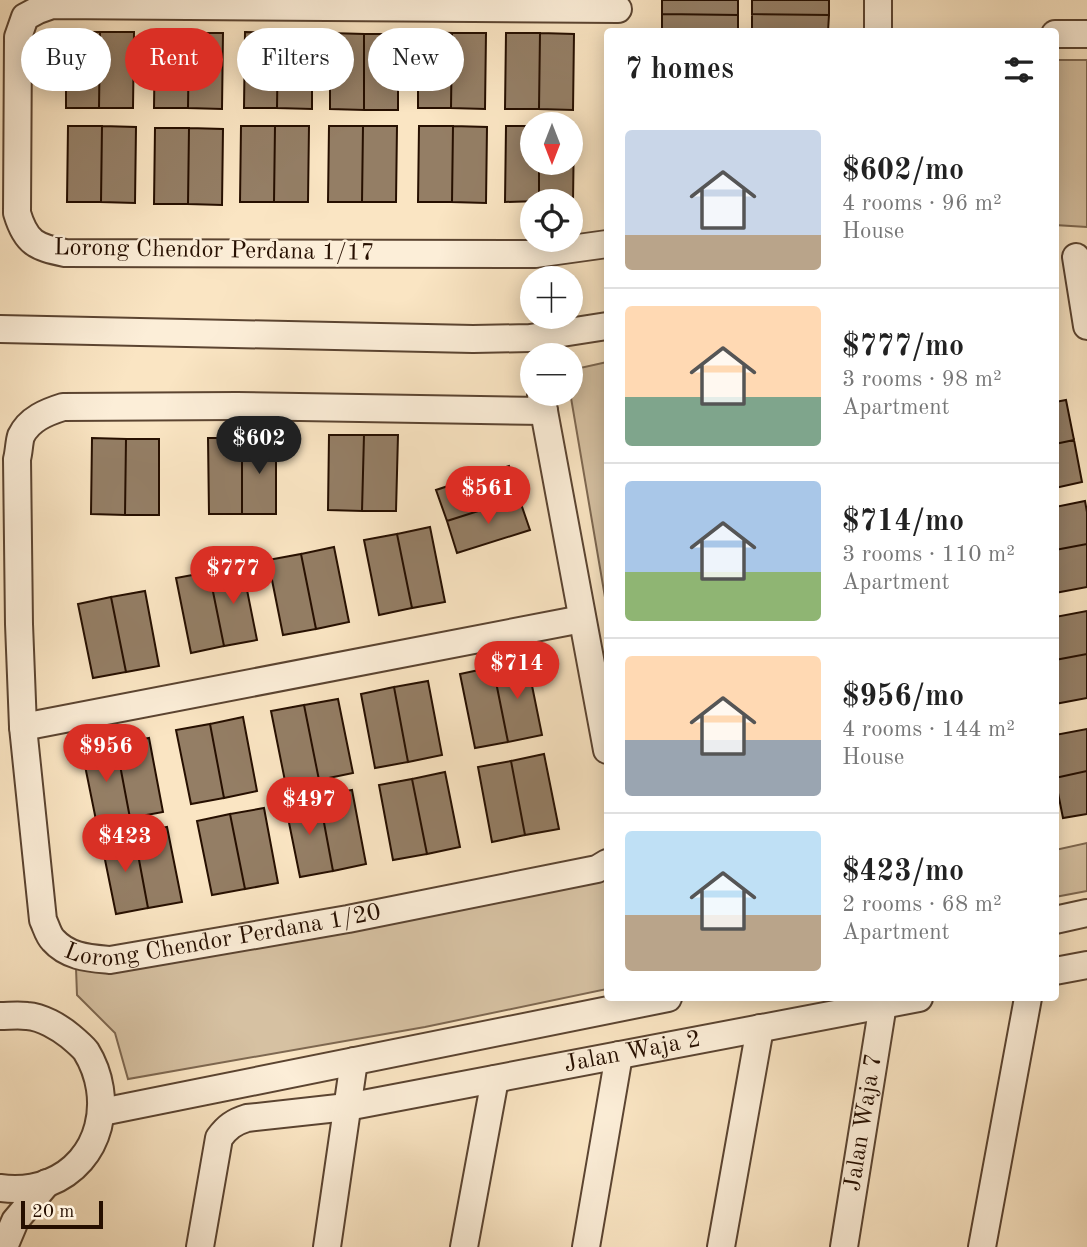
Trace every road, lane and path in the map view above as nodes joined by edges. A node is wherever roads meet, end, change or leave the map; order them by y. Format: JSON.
{"nodes":[{"id":1,"x":878,"y":0,"type":"edge"},
{"id":2,"x":618,"y":14,"type":"edge"},
{"id":3,"x":878,"y":28,"type":"edge"},
{"id":4,"x":1059,"y":34,"type":"edge"},
{"id":5,"x":1087,"y":34,"type":"edge"},
{"id":6,"x":604,"y":244,"type":"edge"},
{"id":7,"x":1073,"y":257,"type":"edge"},
{"id":8,"x":1087,"y":326,"type":"edge"},
{"id":9,"x":604,"y":327,"type":"edge"},
{"id":10,"x":0,"y":330,"type":"edge"},
{"id":11,"x":542,"y":343,"type":"edge"},
{"id":12,"x":520,"y":345,"type":"edge"},
{"id":13,"x":520,"y":402,"type":"edge"},
{"id":14,"x":543,"y":406,"type":"edge"},
{"id":15,"x":582,"y":619,"type":"junction"},
{"id":16,"x":23,"y":727,"type":"junction"},
{"id":17,"x":604,"y":734,"type":"edge"},
{"id":18,"x":604,"y":865,"type":"edge"},
{"id":19,"x":1087,"y":913,"type":"edge"},
{"id":20,"x":1059,"y":919,"type":"edge"},
{"id":21,"x":1087,"y":965,"type":"edge"},
{"id":22,"x":1059,"y":970,"type":"edge"},
{"id":23,"x":653,"y":1001,"type":"edge"},
{"id":24,"x":883,"y":1001,"type":"edge"},
{"id":25,"x":1027,"y":1001,"type":"edge"},
{"id":26,"x":0,"y":1016,"type":"edge"},
{"id":27,"x":760,"y":1028,"type":"junction"},
{"id":28,"x":619,"y":1055,"type":"junction"},
{"id":29,"x":354,"y":1061,"type":"junction"},
{"id":30,"x":495,"y":1079,"type":"junction"},
{"id":31,"x":347,"y":1107,"type":"junction"},
{"id":32,"x":102,"y":1112,"type":"junction"},
{"id":33,"x":47,"y":1184,"type":"junction"},
{"id":34,"x":0,"y":1188,"type":"edge"},
{"id":35,"x":4,"y":1247,"type":"edge"},
{"id":36,"x":200,"y":1247,"type":"edge"},
{"id":37,"x":327,"y":1247,"type":"edge"},
{"id":38,"x":464,"y":1247,"type":"edge"},
{"id":39,"x":586,"y":1247,"type":"edge"},
{"id":40,"x":721,"y":1247,"type":"edge"},
{"id":41,"x":844,"y":1247,"type":"edge"},
{"id":42,"x":982,"y":1247,"type":"edge"}],
"edges":[{"from":1,"to":3,"type":"street"},
{"from":2,"to":6,"type":"street","name":"Lorong Chendor Perdana 1/17"},
{"from":4,"to":5,"type":"street"},
{"from":7,"to":8,"type":"street"},
{"from":9,"to":11,"type":"street"},
{"from":10,"to":12,"type":"street"},
{"from":13,"to":16,"type":"street","name":"Lorong Chendor Perdana 1/20"},
{"from":14,"to":15,"type":"street"},
{"from":15,"to":16,"type":"street"},
{"from":15,"to":17,"type":"street"},
{"from":16,"to":18,"type":"street","name":"Lorong Chendor Perdana 1/20"},
{"from":19,"to":20,"type":"street"},
{"from":21,"to":22,"type":"street"},
{"from":23,"to":29,"type":"street"},
{"from":24,"to":27,"type":"street","name":"Jalan Waja 2"},
{"from":24,"to":41,"type":"street","name":"Jalan Waja 7"},
{"from":25,"to":42,"type":"street"},
{"from":26,"to":32,"type":"street"},
{"from":27,"to":28,"type":"street","name":"Jalan Waja 2"},
{"from":27,"to":40,"type":"street"},
{"from":28,"to":30,"type":"street","name":"Jalan Waja 2"},
{"from":28,"to":39,"type":"street"},
{"from":29,"to":31,"type":"street"},
{"from":29,"to":32,"type":"street"},
{"from":30,"to":31,"type":"street","name":"Jalan Waja 2"},
{"from":30,"to":38,"type":"street"},
{"from":31,"to":36,"type":"street","name":"Jalan Waja 2"},
{"from":31,"to":37,"type":"street"},
{"from":32,"to":33,"type":"street"},
{"from":33,"to":34,"type":"street"},
{"from":33,"to":35,"type":"street"}]}
